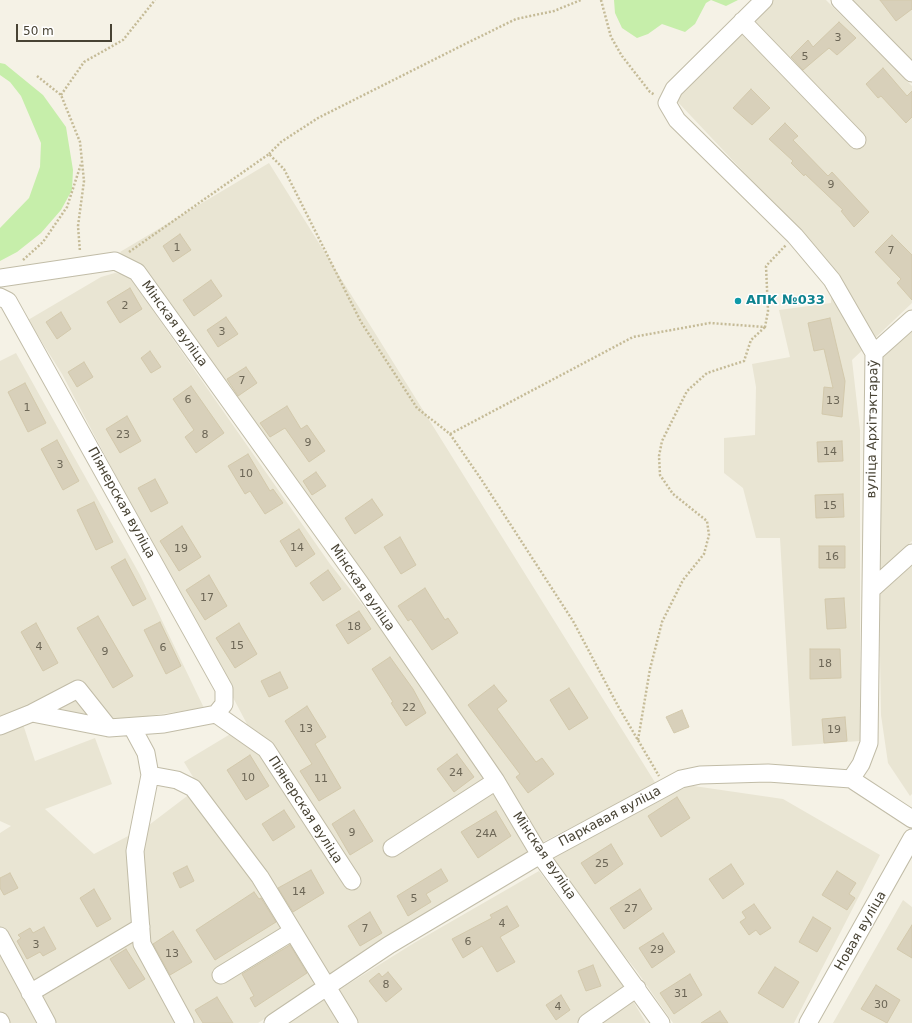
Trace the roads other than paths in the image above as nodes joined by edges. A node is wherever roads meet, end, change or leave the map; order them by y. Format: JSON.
{"nodes":[{"id":1,"x":764,"y":0,"type":"edge"},
{"id":2,"x":840,"y":0,"type":"edge"},
{"id":3,"x":742,"y":21,"type":"junction"},
{"id":4,"x":912,"y":72,"type":"edge"},
{"id":5,"x":857,"y":140,"type":"dead end"},
{"id":6,"x":0,"y":278,"type":"edge"},
{"id":7,"x":0,"y":297,"type":"edge"},
{"id":8,"x":912,"y":319,"type":"edge"},
{"id":9,"x":874,"y":353,"type":"junction"},
{"id":10,"x":912,"y":553,"type":"edge"},
{"id":11,"x":871,"y":590,"type":"junction"},
{"id":12,"x":32,"y":713,"type":"junction"},
{"id":13,"x":216,"y":714,"type":"junction"},
{"id":14,"x":0,"y":726,"type":"edge"},
{"id":15,"x":132,"y":727,"type":"junction"},
{"id":16,"x":109,"y":728,"type":"junction"},
{"id":17,"x":150,"y":775,"type":"junction"},
{"id":18,"x":851,"y":779,"type":"junction"},
{"id":19,"x":496,"y":781,"type":"junction"},
{"id":20,"x":912,"y":819,"type":"edge"},
{"id":21,"x":912,"y":838,"type":"edge"},
{"id":22,"x":392,"y":848,"type":"dead end"},
{"id":23,"x":540,"y":855,"type":"junction"},
{"id":24,"x":352,"y":881,"type":"dead end"},
{"id":25,"x":141,"y":927,"type":"junction"},
{"id":26,"x":293,"y":931,"type":"junction"},
{"id":27,"x":0,"y":936,"type":"edge"},
{"id":28,"x":221,"y":975,"type":"dead end"},
{"id":29,"x":328,"y":987,"type":"junction"},
{"id":30,"x":637,"y":988,"type":"junction"},
{"id":31,"x":30,"y":993,"type":"junction"},
{"id":32,"x":47,"y":1023,"type":"edge"},
{"id":33,"x":185,"y":1023,"type":"edge"},
{"id":34,"x":273,"y":1023,"type":"edge"},
{"id":35,"x":349,"y":1023,"type":"edge"},
{"id":36,"x":587,"y":1023,"type":"edge"},
{"id":37,"x":661,"y":1023,"type":"edge"},
{"id":38,"x":808,"y":1023,"type":"edge"}],
"edges":[{"from":1,"to":3,"type":"street"},
{"from":2,"to":4,"type":"street"},
{"from":3,"to":5,"type":"street"},
{"from":3,"to":9,"type":"street","name":"вуліца Архітэктараў"},
{"from":6,"to":19,"type":"street","name":"Мінская вуліца"},
{"from":7,"to":13,"type":"street","name":"Піянерская вуліца"},
{"from":8,"to":9,"type":"street"},
{"from":9,"to":11,"type":"street","name":"вуліца Архітэктараў"},
{"from":10,"to":11,"type":"street"},
{"from":11,"to":18,"type":"street","name":"вуліца Архітэктараў"},
{"from":12,"to":14,"type":"street"},
{"from":12,"to":16,"type":"street"},
{"from":12,"to":16,"type":"street"},
{"from":13,"to":15,"type":"street"},
{"from":13,"to":24,"type":"street","name":"Піянерская вуліца"},
{"from":15,"to":16,"type":"street"},
{"from":15,"to":17,"type":"street"},
{"from":17,"to":25,"type":"street"},
{"from":17,"to":26,"type":"street"},
{"from":18,"to":20,"type":"street","name":"Паркавая вуліца"},
{"from":18,"to":23,"type":"street","name":"Паркавая вуліца"},
{"from":19,"to":22,"type":"street"},
{"from":19,"to":23,"type":"street","name":"Мінская вуліца"},
{"from":21,"to":38,"type":"street","name":"Новая вуліца"},
{"from":23,"to":29,"type":"street","name":"Паркавая вуліца"},
{"from":23,"to":30,"type":"street","name":"Мінская вуліца"},
{"from":25,"to":31,"type":"street"},
{"from":25,"to":33,"type":"street"},
{"from":26,"to":28,"type":"street"},
{"from":26,"to":29,"type":"street"},
{"from":27,"to":31,"type":"street"},
{"from":29,"to":34,"type":"street","name":"Паркавая вуліца"},
{"from":29,"to":35,"type":"street"},
{"from":30,"to":36,"type":"street"},
{"from":30,"to":37,"type":"street","name":"Мінская вуліца"},
{"from":31,"to":32,"type":"street"}]}
